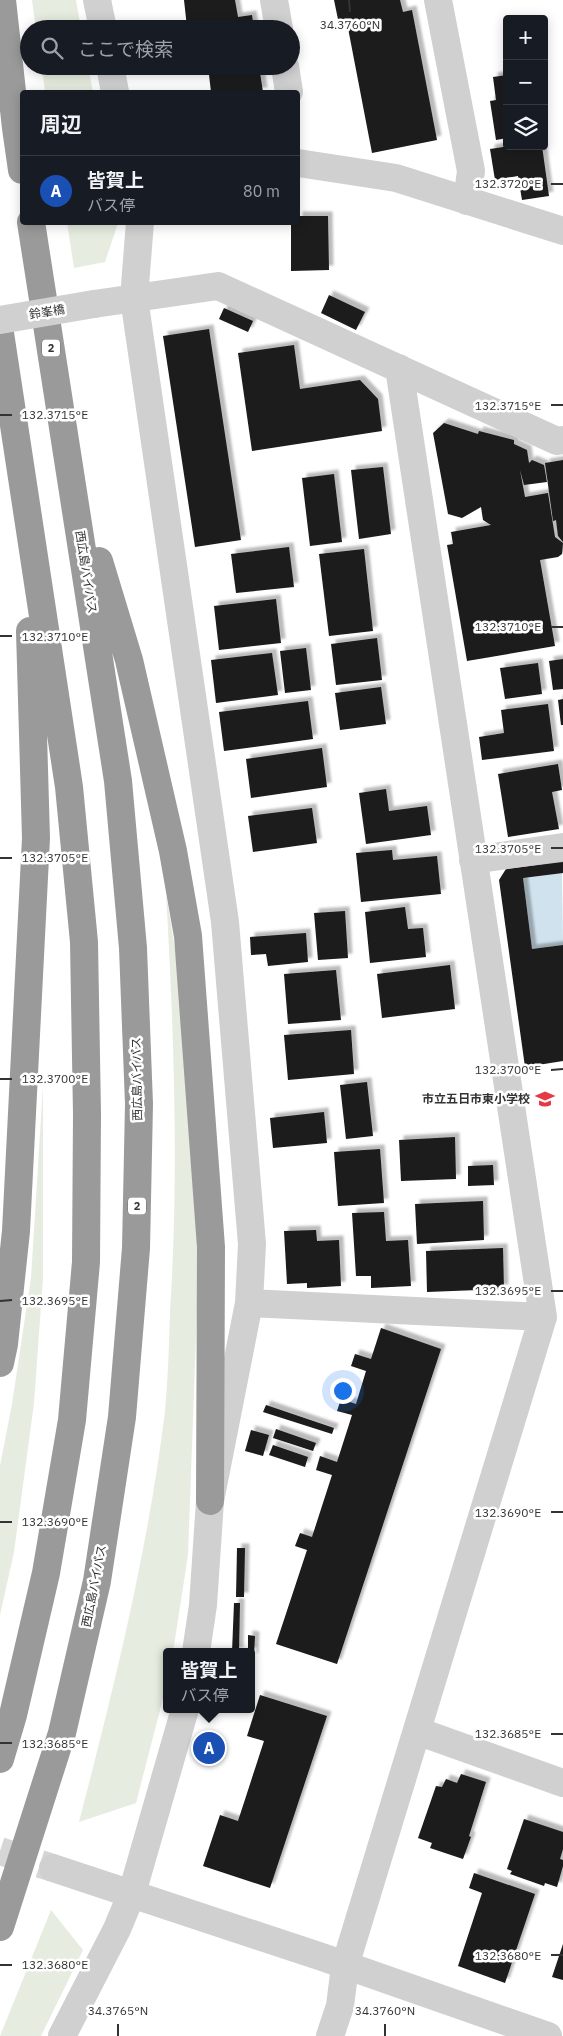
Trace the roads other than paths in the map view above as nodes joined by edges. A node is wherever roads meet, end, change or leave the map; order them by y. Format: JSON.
{"nodes":[{"id":1,"x":2,"y":0,"type":"edge"},
{"id":2,"x":97,"y":0,"type":"edge"},
{"id":3,"x":274,"y":0,"type":"edge"},
{"id":4,"x":438,"y":0,"type":"edge"},
{"id":5,"x":101,"y":20,"type":"edge"},
{"id":6,"x":277,"y":20,"type":"edge"},
{"id":7,"x":112,"y":75,"type":"edge"},
{"id":8,"x":286,"y":75,"type":"edge"},
{"id":9,"x":115,"y":90,"type":"edge"},
{"id":10,"x":289,"y":90,"type":"edge"},
{"id":11,"x":20,"y":156,"type":"edge"},
{"id":12,"x":300,"y":157,"type":"edge"},
{"id":13,"x":467,"y":201,"type":"junction"},
{"id":14,"x":31,"y":225,"type":"edge"},
{"id":15,"x":140,"y":225,"type":"edge"},
{"id":16,"x":563,"y":231,"type":"edge"},
{"id":17,"x":134,"y":298,"type":"junction"},
{"id":18,"x":0,"y":320,"type":"edge"},
{"id":19,"x":0,"y":333,"type":"edge"},
{"id":20,"x":399,"y":368,"type":"junction"},
{"id":21,"x":0,"y":406,"type":"edge"},
{"id":22,"x":563,"y":440,"type":"edge"},
{"id":23,"x":17,"y":442,"type":"junction"},
{"id":24,"x":72,"y":474,"type":"junction"},
{"id":25,"x":24,"y":488,"type":"junction"},
{"id":26,"x":563,"y":847,"type":"edge"},
{"id":27,"x":473,"y":860,"type":"junction"},
{"id":28,"x":249,"y":1303,"type":"junction"},
{"id":29,"x":543,"y":1317,"type":"junction"},
{"id":30,"x":0,"y":1363,"type":"edge"},
{"id":31,"x":210,"y":1501,"type":"junction"},
{"id":32,"x":197,"y":1648,"type":"edge"},
{"id":33,"x":184,"y":1713,"type":"edge"},
{"id":34,"x":416,"y":1731,"type":"junction"},
{"id":35,"x":0,"y":1759,"type":"edge"},
{"id":36,"x":563,"y":1782,"type":"edge"},
{"id":37,"x":53,"y":1868,"type":"tunnel mouth"},
{"id":38,"x":132,"y":1893,"type":"junction"},
{"id":39,"x":0,"y":1927,"type":"edge"},
{"id":40,"x":345,"y":1966,"type":"junction"},
{"id":41,"x":506,"y":2029,"type":"edge"},
{"id":42,"x":62,"y":2036,"type":"edge"},
{"id":43,"x":330,"y":2036,"type":"edge"},
{"id":44,"x":548,"y":2036,"type":"edge"}],
"edges":[{"from":1,"to":11,"type":"highway"},
{"from":2,"to":5,"type":"street"},
{"from":3,"to":6,"type":"street"},
{"from":4,"to":13,"type":"street"},
{"from":7,"to":9,"type":"street"},
{"from":8,"to":10,"type":"street"},
{"from":12,"to":13,"type":"street"},
{"from":13,"to":16,"type":"street"},
{"from":14,"to":24,"type":"highway","name":"西広島バイパス","number":"2"},
{"from":15,"to":17,"type":"street"},
{"from":17,"to":18,"type":"street","name":"鈴峯橋","bridge":true},
{"from":17,"to":20,"type":"street","name":"鈴峯橋"},
{"from":17,"to":28,"type":"street"},
{"from":19,"to":23,"type":"highway"},
{"from":20,"to":22,"type":"street","name":"鈴峯橋"},
{"from":20,"to":27,"type":"street"},
{"from":21,"to":23,"type":"street"},
{"from":23,"to":25,"type":"highway"},
{"from":24,"to":31,"type":"highway"},
{"from":24,"to":39,"type":"highway","name":"西広島バイパス","number":"2"},
{"from":25,"to":30,"type":"highway"},
{"from":25,"to":35,"type":"highway"},
{"from":26,"to":27,"type":"street"},
{"from":27,"to":29,"type":"street"},
{"from":28,"to":29,"type":"street"},
{"from":28,"to":31,"type":"street"},
{"from":29,"to":34,"type":"street"},
{"from":31,"to":32,"type":"street"},
{"from":33,"to":38,"type":"street"},
{"from":34,"to":36,"type":"street"},
{"from":34,"to":40,"type":"street"},
{"from":37,"to":38,"type":"street"},
{"from":38,"to":40,"type":"street"},
{"from":38,"to":42,"type":"street"},
{"from":40,"to":41,"type":"street"},
{"from":40,"to":43,"type":"street"},
{"from":41,"to":44,"type":"street"}]}
